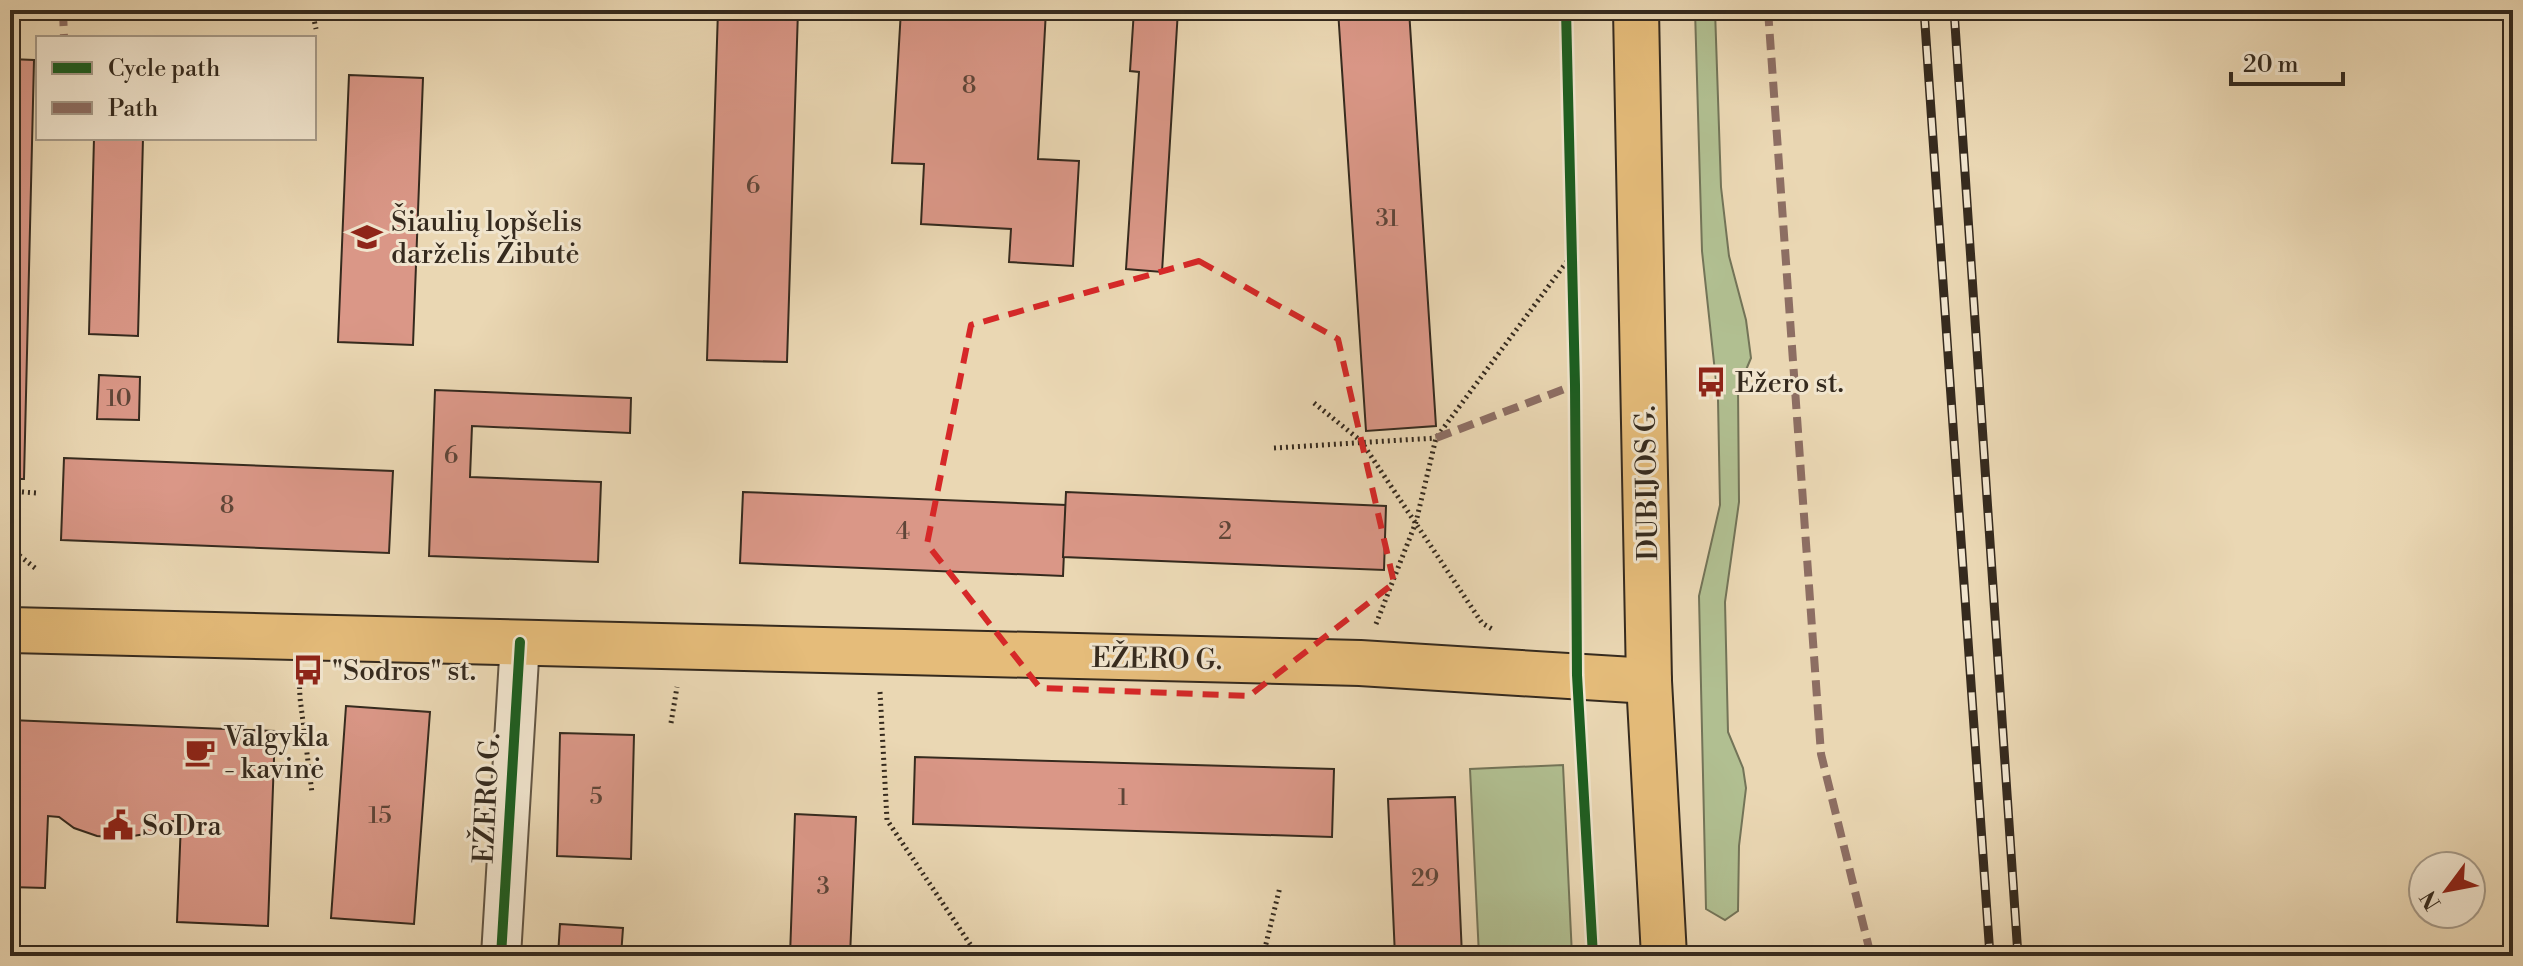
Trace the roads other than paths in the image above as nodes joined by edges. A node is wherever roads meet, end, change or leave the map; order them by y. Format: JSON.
{"nodes":[{"id":1,"x":1636,"y":10,"type":"edge"},
{"id":2,"x":10,"y":630,"type":"edge"},
{"id":3,"x":520,"y":642,"type":"junction"},
{"id":4,"x":1649,"y":681,"type":"junction"},
{"id":5,"x":501,"y":956,"type":"edge"},
{"id":6,"x":1664,"y":956,"type":"edge"}],
"edges":[{"from":1,"to":4,"type":"main road","name":"DUBIJOS G."},
{"from":2,"to":3,"type":"main road","name":"EŽERO G."},
{"from":3,"to":4,"type":"main road","name":"EŽERO G."},
{"from":3,"to":5,"type":"street","name":"EŽERO G."},
{"from":4,"to":6,"type":"main road","name":"DUBIJOS G."}]}
